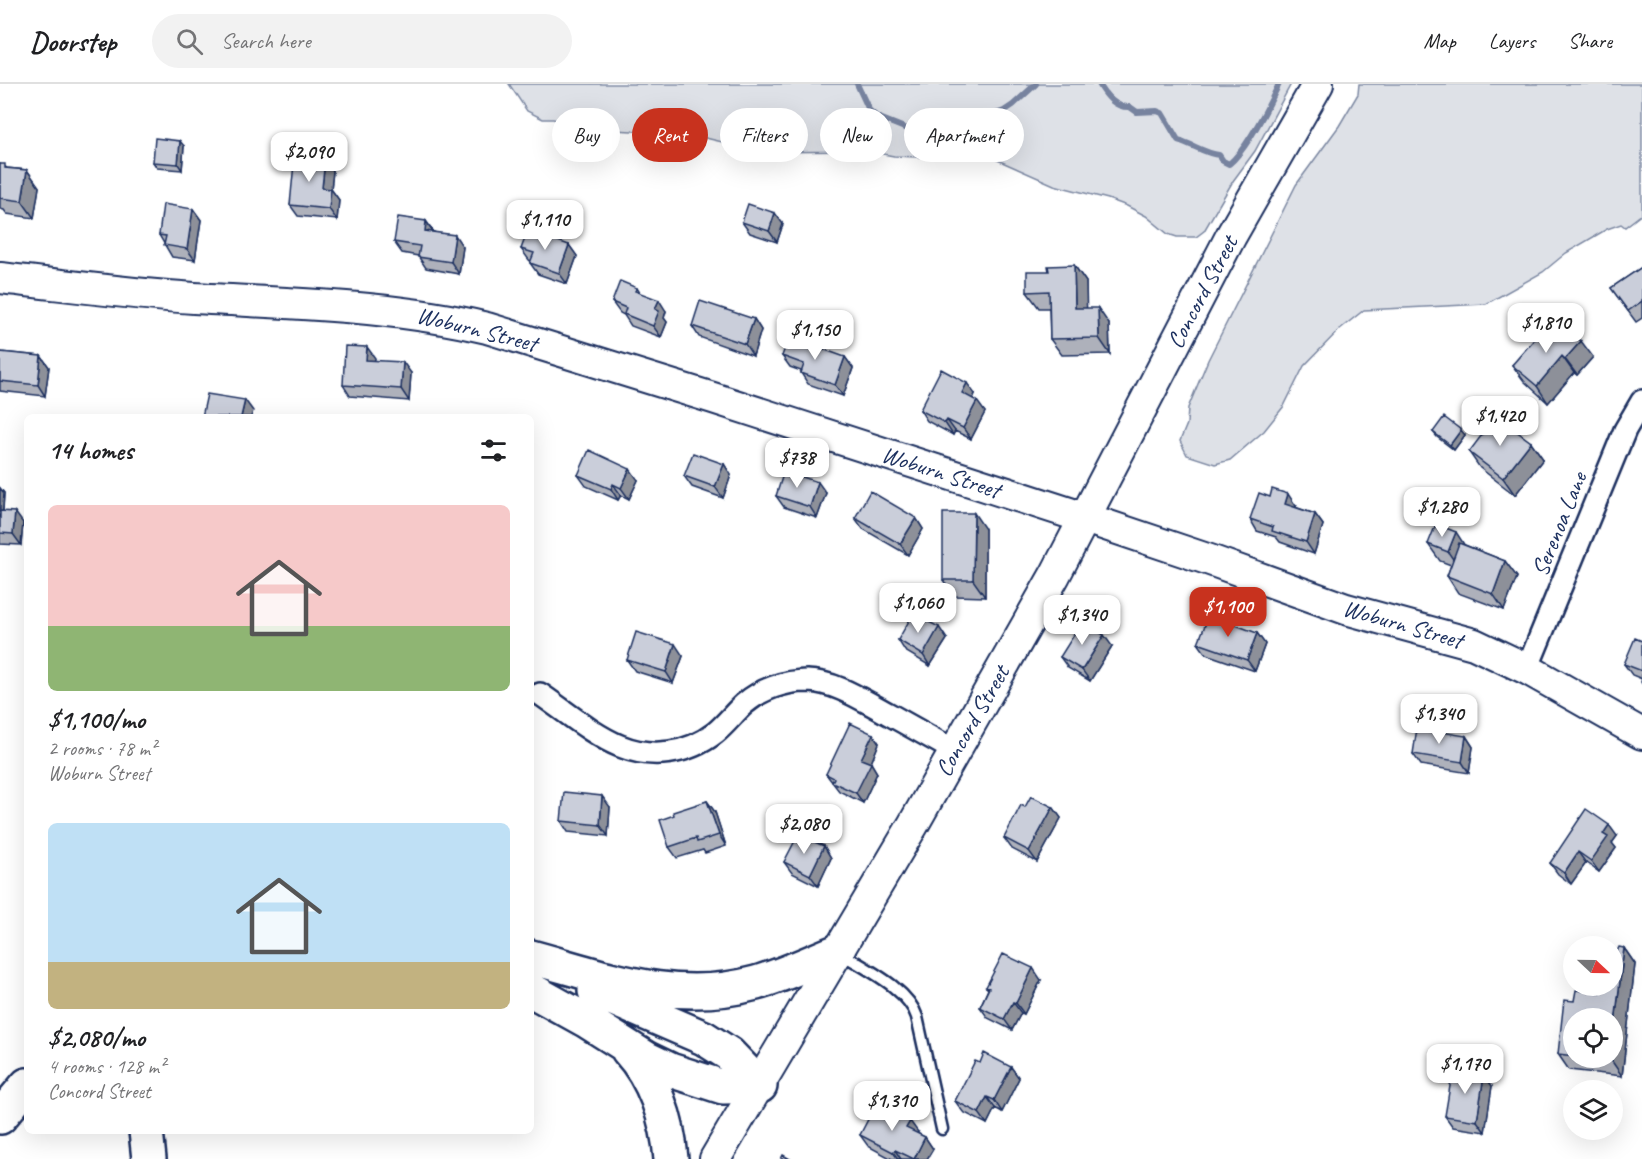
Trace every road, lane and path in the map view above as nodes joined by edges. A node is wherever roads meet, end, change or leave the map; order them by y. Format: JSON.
{"nodes":[{"id":1,"x":1318,"y":84,"type":"edge"},
{"id":2,"x":0,"y":278,"type":"edge"},
{"id":3,"x":1642,"y":400,"type":"edge"},
{"id":4,"x":1085,"y":518,"type":"junction"},
{"id":5,"x":1527,"y":669,"type":"junction"},
{"id":6,"x":540,"y":694,"type":"dead end"},
{"id":7,"x":1642,"y":734,"type":"edge"},
{"id":8,"x":955,"y":751,"type":"junction"},
{"id":9,"x":838,"y":951,"type":"junction"},
{"id":10,"x":534,"y":960,"type":"edge"},
{"id":11,"x":534,"y":960,"type":"edge"},
{"id":12,"x":534,"y":992,"type":"edge"},
{"id":13,"x":624,"y":1046,"type":"junction"},
{"id":14,"x":760,"y":1086,"type":"junction"},
{"id":15,"x":24,"y":1089,"type":"edge"},
{"id":16,"x":0,"y":1117,"type":"edge"},
{"id":17,"x":942,"y":1129,"type":"dead end"},
{"id":18,"x":146,"y":1134,"type":"edge"},
{"id":19,"x":149,"y":1159,"type":"edge"},
{"id":20,"x":671,"y":1159,"type":"edge"},
{"id":21,"x":715,"y":1159,"type":"edge"}],
"edges":[{"from":1,"to":4,"type":"street","name":"Concord Street"},
{"from":2,"to":4,"type":"street","name":"Woburn Street"},
{"from":3,"to":5,"type":"street","name":"Serenoa Lane"},
{"from":4,"to":5,"type":"street","name":"Woburn Street"},
{"from":4,"to":8,"type":"street","name":"Concord Street"},
{"from":5,"to":7,"type":"street","name":"Woburn Street"},
{"from":6,"to":8,"type":"street"},
{"from":8,"to":9,"type":"street","name":"Concord Street"},
{"from":9,"to":10,"type":"highway"},
{"from":9,"to":14,"type":"street","name":"Concord Street"},
{"from":9,"to":17,"type":"lane"},
{"from":11,"to":14,"type":"highway"},
{"from":12,"to":13,"type":"highway"},
{"from":13,"to":14,"type":"highway"},
{"from":13,"to":20,"type":"highway"},
{"from":14,"to":21,"type":"street","name":"Concord Street"},
{"from":15,"to":16,"type":"highway"},
{"from":18,"to":19,"type":"highway"}]}
